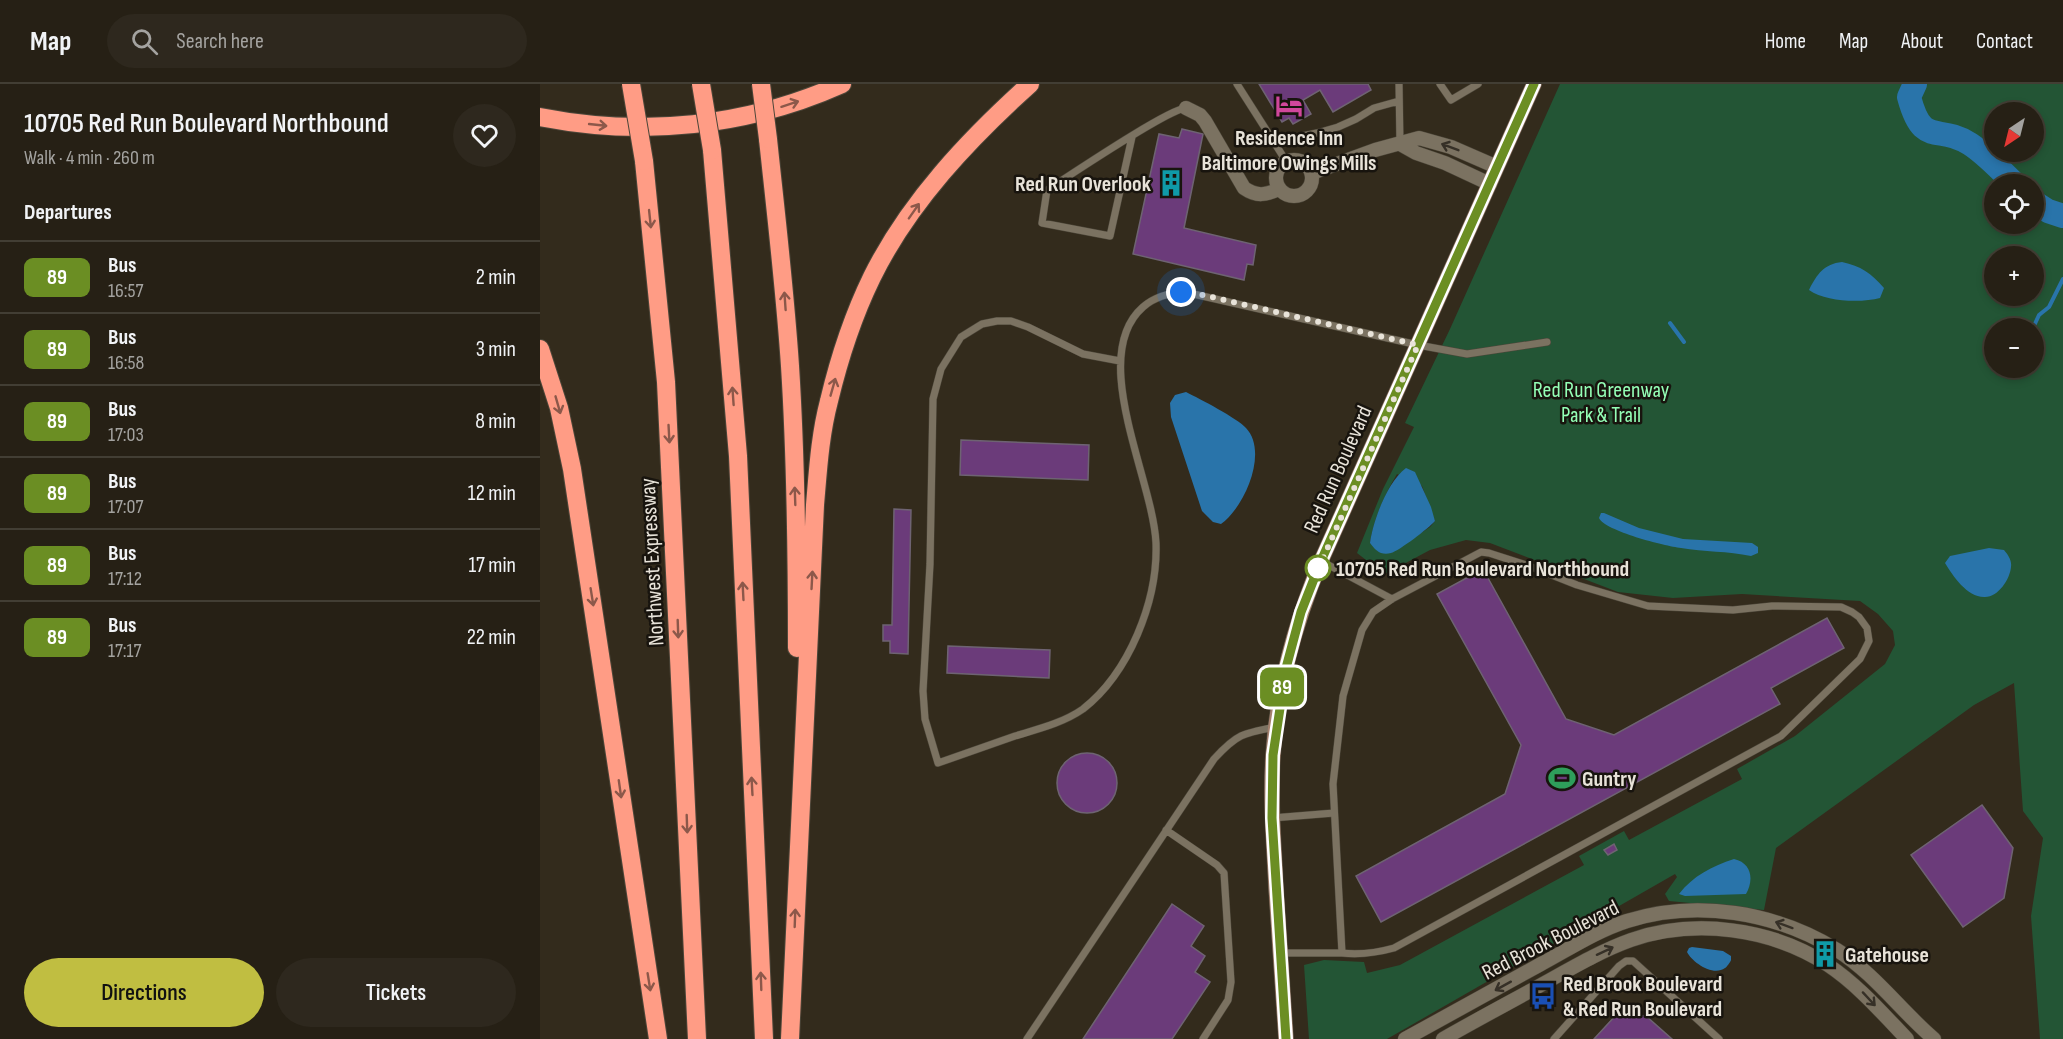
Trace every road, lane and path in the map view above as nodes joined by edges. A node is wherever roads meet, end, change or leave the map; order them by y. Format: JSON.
{"nodes":[{"id":1,"x":631,"y":84,"type":"edge"},
{"id":2,"x":701,"y":84,"type":"edge"},
{"id":3,"x":761,"y":84,"type":"edge"},
{"id":4,"x":842,"y":84,"type":"edge"},
{"id":5,"x":1030,"y":84,"type":"edge"},
{"id":6,"x":1237,"y":84,"type":"edge"},
{"id":7,"x":1399,"y":84,"type":"edge"},
{"id":8,"x":1440,"y":84,"type":"edge"},
{"id":9,"x":1478,"y":84,"type":"edge"},
{"id":10,"x":1534,"y":84,"type":"edge"},
{"id":11,"x":1399,"y":101,"type":"junction"},
{"id":12,"x":1186,"y":108,"type":"joint"},
{"id":13,"x":540,"y":117,"type":"edge"},
{"id":14,"x":1132,"y":137,"type":"junction"},
{"id":15,"x":1273,"y":142,"type":"junction"},
{"id":16,"x":1400,"y":144,"type":"junction"},
{"id":17,"x":1286,"y":161,"type":"junction"},
{"id":18,"x":1497,"y":167,"type":"junction"},
{"id":19,"x":1312,"y":173,"type":"junction"},
{"id":20,"x":1490,"y":184,"type":"junction"},
{"id":21,"x":1279,"y":189,"type":"junction"},
{"id":22,"x":1546,"y":342,"type":"dead end"},
{"id":23,"x":1418,"y":345,"type":"junction"},
{"id":24,"x":540,"y":349,"type":"edge"},
{"id":25,"x":1120,"y":361,"type":"junction"},
{"id":26,"x":1321,"y":561,"type":"junction"},
{"id":27,"x":1392,"y":599,"type":"junction"},
{"id":28,"x":1276,"y":727,"type":"junction"},
{"id":29,"x":1334,"y":813,"type":"junction"},
{"id":30,"x":1272,"y":818,"type":"junction"},
{"id":31,"x":1166,"y":830,"type":"junction"},
{"id":32,"x":796,"y":890,"type":"junction"},
{"id":33,"x":1814,"y":938,"type":"junction"},
{"id":34,"x":1805,"y":952,"type":"junction"},
{"id":35,"x":1280,"y":953,"type":"junction"},
{"id":36,"x":1342,"y":953,"type":"junction"},
{"id":37,"x":658,"y":1039,"type":"edge"},
{"id":38,"x":697,"y":1039,"type":"edge"},
{"id":39,"x":764,"y":1039,"type":"edge"},
{"id":40,"x":790,"y":1039,"type":"edge"},
{"id":41,"x":1027,"y":1039,"type":"edge"},
{"id":42,"x":1203,"y":1039,"type":"edge"},
{"id":43,"x":1286,"y":1039,"type":"edge"},
{"id":44,"x":1406,"y":1039,"type":"edge"},
{"id":45,"x":1443,"y":1039,"type":"edge"},
{"id":46,"x":1554,"y":1039,"type":"edge"},
{"id":47,"x":1719,"y":1039,"type":"edge"},
{"id":48,"x":1907,"y":1039,"type":"edge"},
{"id":49,"x":1934,"y":1039,"type":"edge"}],
"edges":[{"from":1,"to":38,"type":"highway","name":"Northwest Expressway","one_way":true,"bridge":true},
{"from":39,"to":2,"type":"highway","one_way":true,"bridge":true},
{"from":32,"to":3,"type":"highway","one_way":true,"bridge":true},
{"from":13,"to":4,"type":"highway","one_way":true},
{"from":32,"to":5,"type":"highway","one_way":true},
{"from":6,"to":15,"type":"lane"},
{"from":7,"to":11,"type":"lane"},
{"from":8,"to":9,"type":"lane"},
{"from":10,"to":18,"type":"main road","name":"Red Run Boulevard"},
{"from":11,"to":15,"type":"lane"},
{"from":11,"to":16,"type":"lane"},
{"from":12,"to":14,"type":"lane"},
{"from":12,"to":21,"type":"street"},
{"from":14,"to":14,"type":"lane"},
{"from":15,"to":17,"type":"lane"},
{"from":18,"to":16,"type":"street","one_way":true},
{"from":16,"to":19,"type":"street"},
{"from":16,"to":20,"type":"street"},
{"from":17,"to":19,"type":"street"},
{"from":17,"to":21,"type":"street"},
{"from":18,"to":20,"type":"main road","name":"Red Run Boulevard"},
{"from":19,"to":21,"type":"street"},
{"from":20,"to":23,"type":"main road","name":"Red Run Boulevard"},
{"from":22,"to":23,"type":"lane"},
{"from":23,"to":25,"type":"lane"},
{"from":23,"to":26,"type":"main road","name":"Red Run Boulevard"},
{"from":24,"to":37,"type":"highway","one_way":true},
{"from":25,"to":25,"type":"lane"},
{"from":26,"to":27,"type":"lane"},
{"from":26,"to":28,"type":"main road","name":"Red Run Boulevard"},
{"from":27,"to":29,"type":"lane"},
{"from":27,"to":36,"type":"lane"},
{"from":28,"to":30,"type":"main road","name":"Red Run Boulevard"},
{"from":28,"to":31,"type":"lane"},
{"from":29,"to":30,"type":"lane"},
{"from":29,"to":36,"type":"lane"},
{"from":30,"to":35,"type":"main road","name":"Red Run Boulevard"},
{"from":31,"to":41,"type":"lane"},
{"from":31,"to":42,"type":"lane"},
{"from":40,"to":32,"type":"highway","one_way":true},
{"from":33,"to":34,"type":"lane"},
{"from":33,"to":44,"type":"street","name":"Red Brook Boulevard","one_way":true},
{"from":33,"to":49,"type":"street","name":"Red Brook Boulevard"},
{"from":45,"to":34,"type":"street","name":"Red Brook Boulevard","one_way":true},
{"from":34,"to":48,"type":"street","name":"Red Brook Boulevard","one_way":true},
{"from":35,"to":36,"type":"lane"},
{"from":35,"to":43,"type":"main road","name":"Red Run Boulevard"},
{"from":46,"to":47,"type":"lane"}]}
